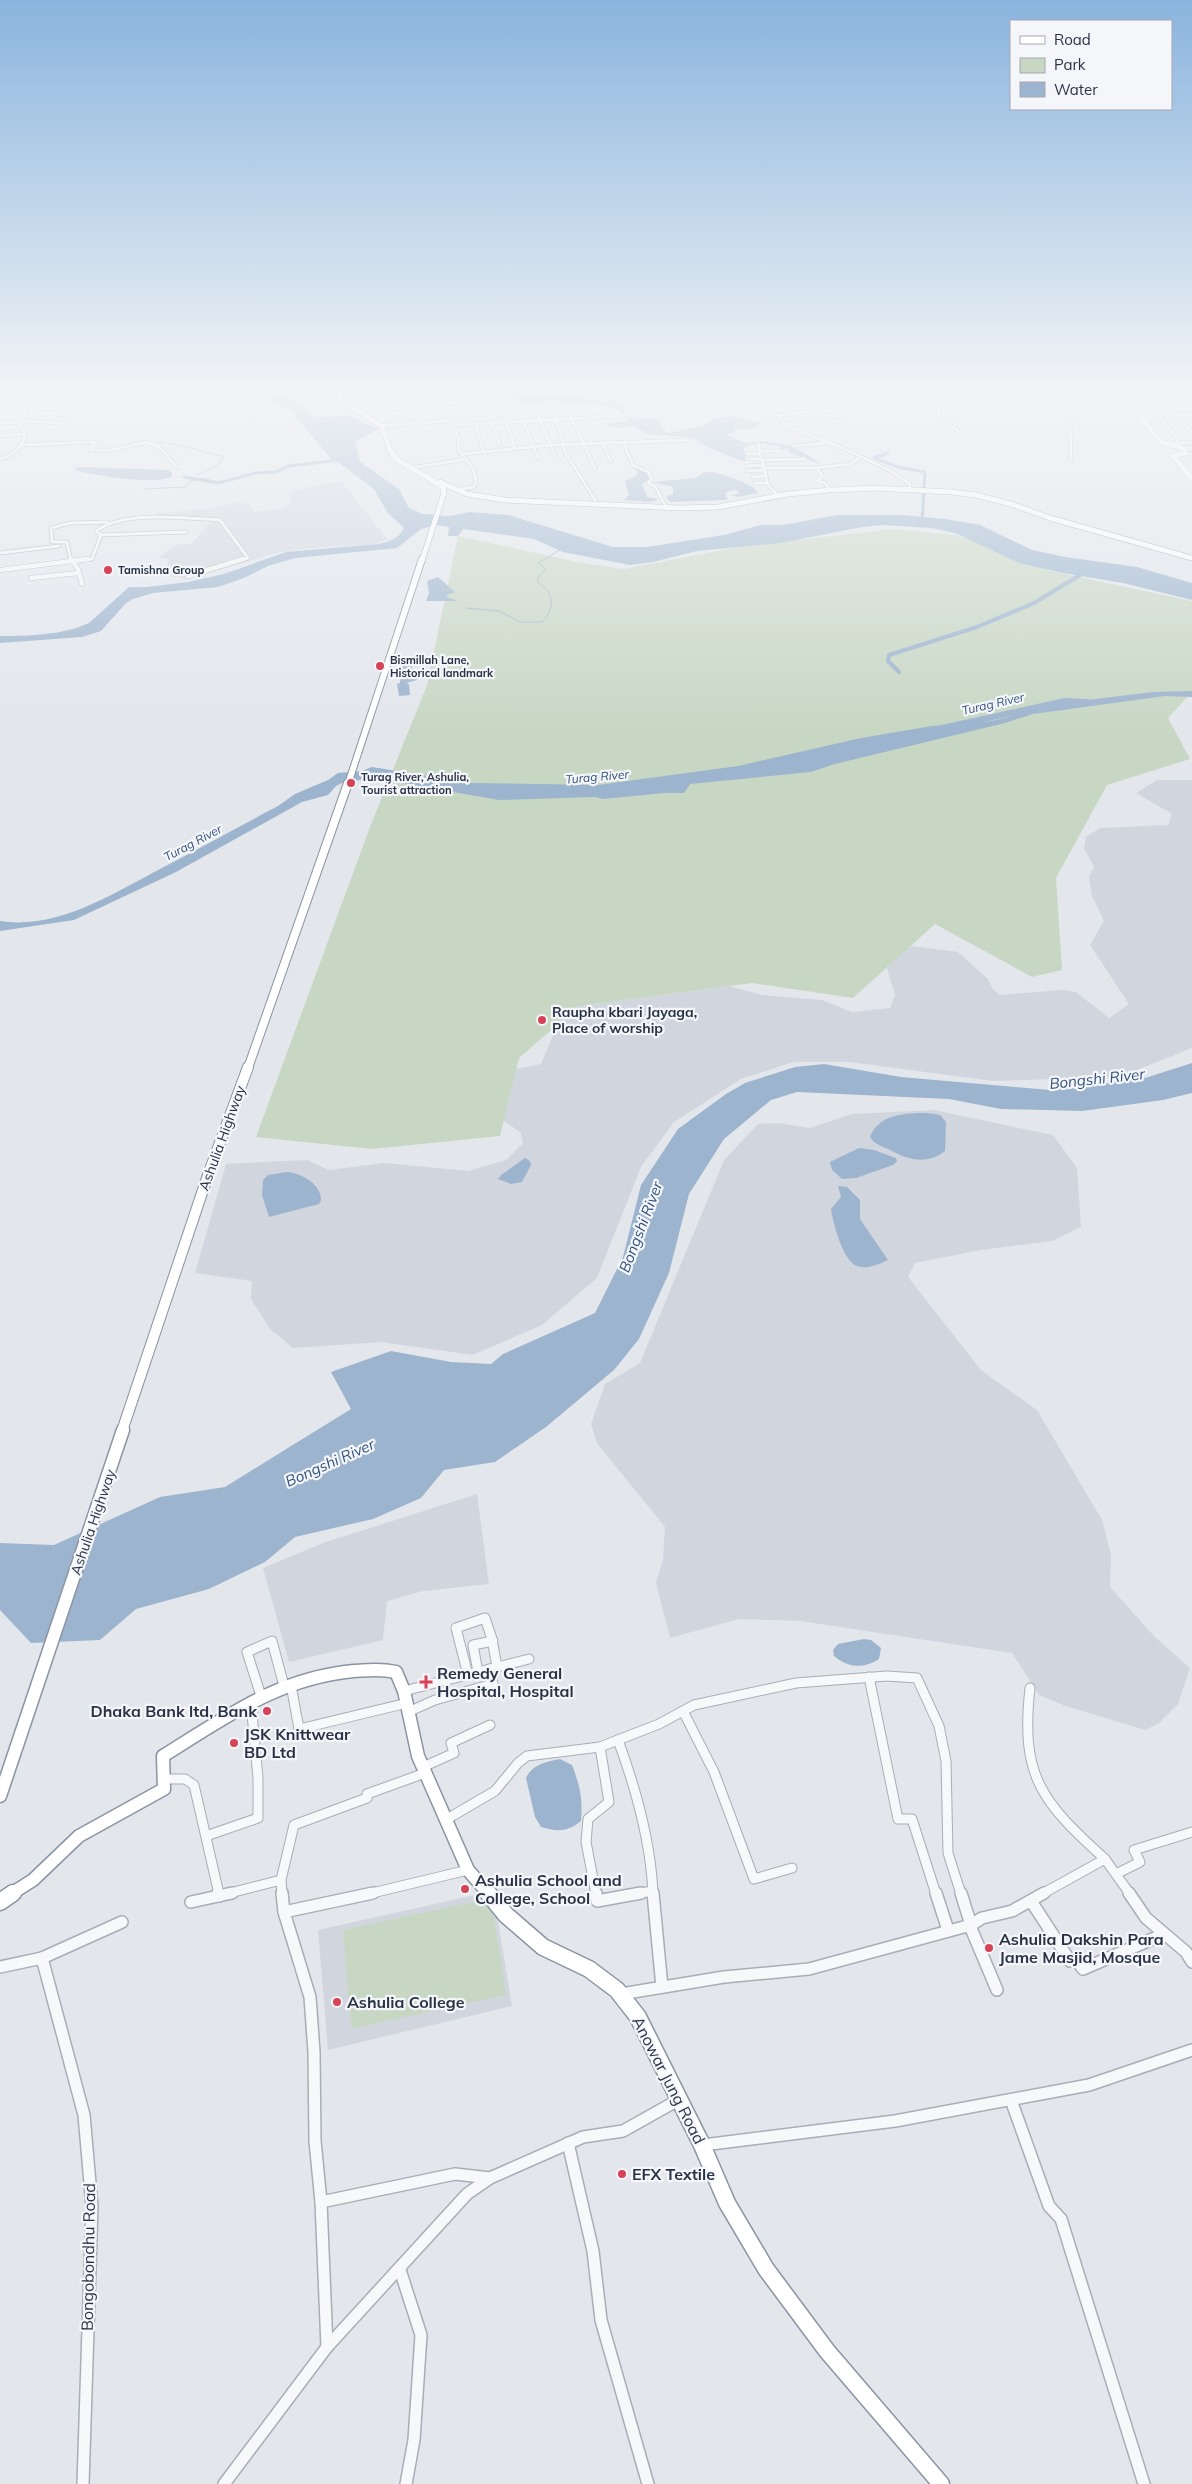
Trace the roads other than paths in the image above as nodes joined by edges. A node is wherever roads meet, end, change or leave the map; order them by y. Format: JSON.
{"nodes":[{"id":1,"x":441,"y":501,"type":"edge"},
{"id":2,"x":529,"y":501,"type":"edge"},
{"id":3,"x":663,"y":501,"type":"edge"},
{"id":4,"x":752,"y":501,"type":"edge"},
{"id":5,"x":1000,"y":501,"type":"edge"},
{"id":6,"x":666,"y":507,"type":"junction"},
{"id":7,"x":109,"y":522,"type":"junction"},
{"id":8,"x":186,"y":532,"type":"dead end"},
{"id":9,"x":101,"y":535,"type":"junction"},
{"id":10,"x":67,"y":544,"type":"junction"},
{"id":11,"x":0,"y":553,"type":"edge"},
{"id":12,"x":1192,"y":558,"type":"edge"},
{"id":13,"x":72,"y":562,"type":"junction"},
{"id":14,"x":0,"y":570,"type":"edge"},
{"id":15,"x":78,"y":573,"type":"junction"},
{"id":16,"x":188,"y":576,"type":"dead end"},
{"id":17,"x":31,"y":578,"type":"dead end"},
{"id":18,"x":82,"y":584,"type":"dead end"},
{"id":19,"x":492,"y":1641,"type":"junction"},
{"id":20,"x":529,"y":1660,"type":"dead end"},
{"id":21,"x":493,"y":1668,"type":"junction"},
{"id":22,"x":478,"y":1672,"type":"junction"},
{"id":23,"x":468,"y":1675,"type":"junction"},
{"id":24,"x":869,"y":1677,"type":"junction"},
{"id":25,"x":288,"y":1686,"type":"junction"},
{"id":26,"x":1030,"y":1688,"type":"dead end"},
{"id":27,"x":256,"y":1700,"type":"junction"},
{"id":28,"x":407,"y":1702,"type":"junction"},
{"id":29,"x":683,"y":1711,"type":"junction"},
{"id":30,"x":490,"y":1725,"type":"dead end"},
{"id":31,"x":618,"y":1740,"type":"junction"},
{"id":32,"x":600,"y":1747,"type":"junction"},
{"id":33,"x":424,"y":1770,"type":"junction"},
{"id":34,"x":167,"y":1780,"type":"junction"},
{"id":35,"x":0,"y":1796,"type":"edge"},
{"id":36,"x":447,"y":1819,"type":"junction"},
{"id":37,"x":1192,"y":1832,"type":"edge"},
{"id":38,"x":206,"y":1836,"type":"junction"},
{"id":39,"x":1105,"y":1859,"type":"junction"},
{"id":40,"x":792,"y":1868,"type":"dead end"},
{"id":41,"x":468,"y":1870,"type":"junction"},
{"id":42,"x":1116,"y":1874,"type":"junction"},
{"id":43,"x":281,"y":1880,"type":"junction"},
{"id":44,"x":653,"y":1891,"type":"junction"},
{"id":45,"x":219,"y":1896,"type":"junction"},
{"id":46,"x":1031,"y":1901,"type":"junction"},
{"id":47,"x":0,"y":1902,"type":"edge"},
{"id":48,"x":191,"y":1902,"type":"dead end"},
{"id":49,"x":284,"y":1912,"type":"junction"},
{"id":50,"x":122,"y":1922,"type":"dead end"},
{"id":51,"x":971,"y":1926,"type":"junction"},
{"id":52,"x":948,"y":1930,"type":"junction"},
{"id":53,"x":1164,"y":1934,"type":"junction"},
{"id":54,"x":42,"y":1958,"type":"junction"},
{"id":55,"x":1192,"y":1962,"type":"edge"},
{"id":56,"x":0,"y":1967,"type":"edge"},
{"id":57,"x":662,"y":1987,"type":"junction"},
{"id":58,"x":997,"y":1990,"type":"dead end"},
{"id":59,"x":620,"y":1994,"type":"junction"},
{"id":60,"x":1192,"y":2050,"type":"edge"},
{"id":61,"x":680,"y":2099,"type":"junction"},
{"id":62,"x":1011,"y":2100,"type":"junction"},
{"id":63,"x":568,"y":2143,"type":"junction"},
{"id":64,"x":702,"y":2145,"type":"junction"},
{"id":65,"x":490,"y":2178,"type":"junction"},
{"id":66,"x":321,"y":2202,"type":"junction"},
{"id":67,"x":400,"y":2270,"type":"junction"},
{"id":68,"x":327,"y":2347,"type":"junction"},
{"id":69,"x":82,"y":2484,"type":"edge"},
{"id":70,"x":224,"y":2484,"type":"edge"},
{"id":71,"x":406,"y":2484,"type":"edge"},
{"id":72,"x":648,"y":2484,"type":"edge"},
{"id":73,"x":941,"y":2484,"type":"edge"},
{"id":74,"x":1144,"y":2484,"type":"edge"}],
"edges":[{"from":1,"to":35,"type":"highway","name":"Ashulia Highway"},
{"from":2,"to":6,"type":"highway"},
{"from":3,"to":6,"type":"street"},
{"from":4,"to":6,"type":"highway"},
{"from":5,"to":12,"type":"highway"},
{"from":7,"to":9,"type":"street"},
{"from":7,"to":10,"type":"street"},
{"from":7,"to":16,"type":"street"},
{"from":8,"to":9,"type":"street"},
{"from":9,"to":13,"type":"street"},
{"from":10,"to":11,"type":"street"},
{"from":10,"to":13,"type":"street"},
{"from":13,"to":14,"type":"street"},
{"from":13,"to":15,"type":"street"},
{"from":15,"to":17,"type":"street"},
{"from":15,"to":18,"type":"street"},
{"from":19,"to":21,"type":"street"},
{"from":19,"to":22,"type":"street"},
{"from":19,"to":23,"type":"street"},
{"from":20,"to":21,"type":"street"},
{"from":21,"to":22,"type":"street"},
{"from":21,"to":28,"type":"street"},
{"from":22,"to":23,"type":"street"},
{"from":23,"to":28,"type":"street"},
{"from":24,"to":29,"type":"street"},
{"from":24,"to":51,"type":"street"},
{"from":24,"to":52,"type":"street"},
{"from":25,"to":27,"type":"highway","name":"Anowar Jung Road"},
{"from":25,"to":27,"type":"street"},
{"from":25,"to":28,"type":"highway","name":"Anowar Jung Road"},
{"from":25,"to":28,"type":"street"},
{"from":26,"to":39,"type":"street"},
{"from":27,"to":34,"type":"highway","name":"Anowar Jung Road"},
{"from":27,"to":38,"type":"street"},
{"from":28,"to":33,"type":"highway","name":"Anowar Jung Road"},
{"from":29,"to":31,"type":"street"},
{"from":29,"to":40,"type":"street"},
{"from":30,"to":33,"type":"street"},
{"from":31,"to":32,"type":"street"},
{"from":31,"to":44,"type":"street"},
{"from":32,"to":36,"type":"street"},
{"from":32,"to":44,"type":"street"},
{"from":33,"to":36,"type":"highway","name":"Anowar Jung Road"},
{"from":33,"to":43,"type":"street"},
{"from":34,"to":38,"type":"street"},
{"from":34,"to":47,"type":"highway"},
{"from":36,"to":41,"type":"highway","name":"Anowar Jung Road"},
{"from":37,"to":42,"type":"street"},
{"from":38,"to":45,"type":"street"},
{"from":39,"to":42,"type":"street"},
{"from":39,"to":46,"type":"street"},
{"from":41,"to":49,"type":"street"},
{"from":41,"to":59,"type":"highway","name":"Anowar Jung Road"},
{"from":42,"to":53,"type":"street"},
{"from":43,"to":45,"type":"street"},
{"from":43,"to":49,"type":"street"},
{"from":44,"to":57,"type":"street"},
{"from":45,"to":48,"type":"street"},
{"from":46,"to":51,"type":"street"},
{"from":46,"to":53,"type":"street"},
{"from":49,"to":66,"type":"street"},
{"from":50,"to":54,"type":"street"},
{"from":51,"to":52,"type":"street"},
{"from":51,"to":58,"type":"street"},
{"from":52,"to":57,"type":"street"},
{"from":53,"to":55,"type":"street"},
{"from":54,"to":56,"type":"street"},
{"from":54,"to":69,"type":"street","name":"Bongobondhu Road"},
{"from":57,"to":59,"type":"street"},
{"from":59,"to":61,"type":"highway","name":"Anowar Jung Road"},
{"from":60,"to":62,"type":"street"},
{"from":61,"to":63,"type":"street"},
{"from":61,"to":64,"type":"highway","name":"Anowar Jung Road"},
{"from":62,"to":64,"type":"street"},
{"from":62,"to":74,"type":"street"},
{"from":63,"to":65,"type":"street"},
{"from":63,"to":72,"type":"street"},
{"from":64,"to":73,"type":"highway","name":"Anowar Jung Road"},
{"from":65,"to":66,"type":"street"},
{"from":65,"to":67,"type":"street"},
{"from":66,"to":68,"type":"street"},
{"from":67,"to":68,"type":"street"},
{"from":67,"to":71,"type":"street"},
{"from":68,"to":70,"type":"street"}]}
